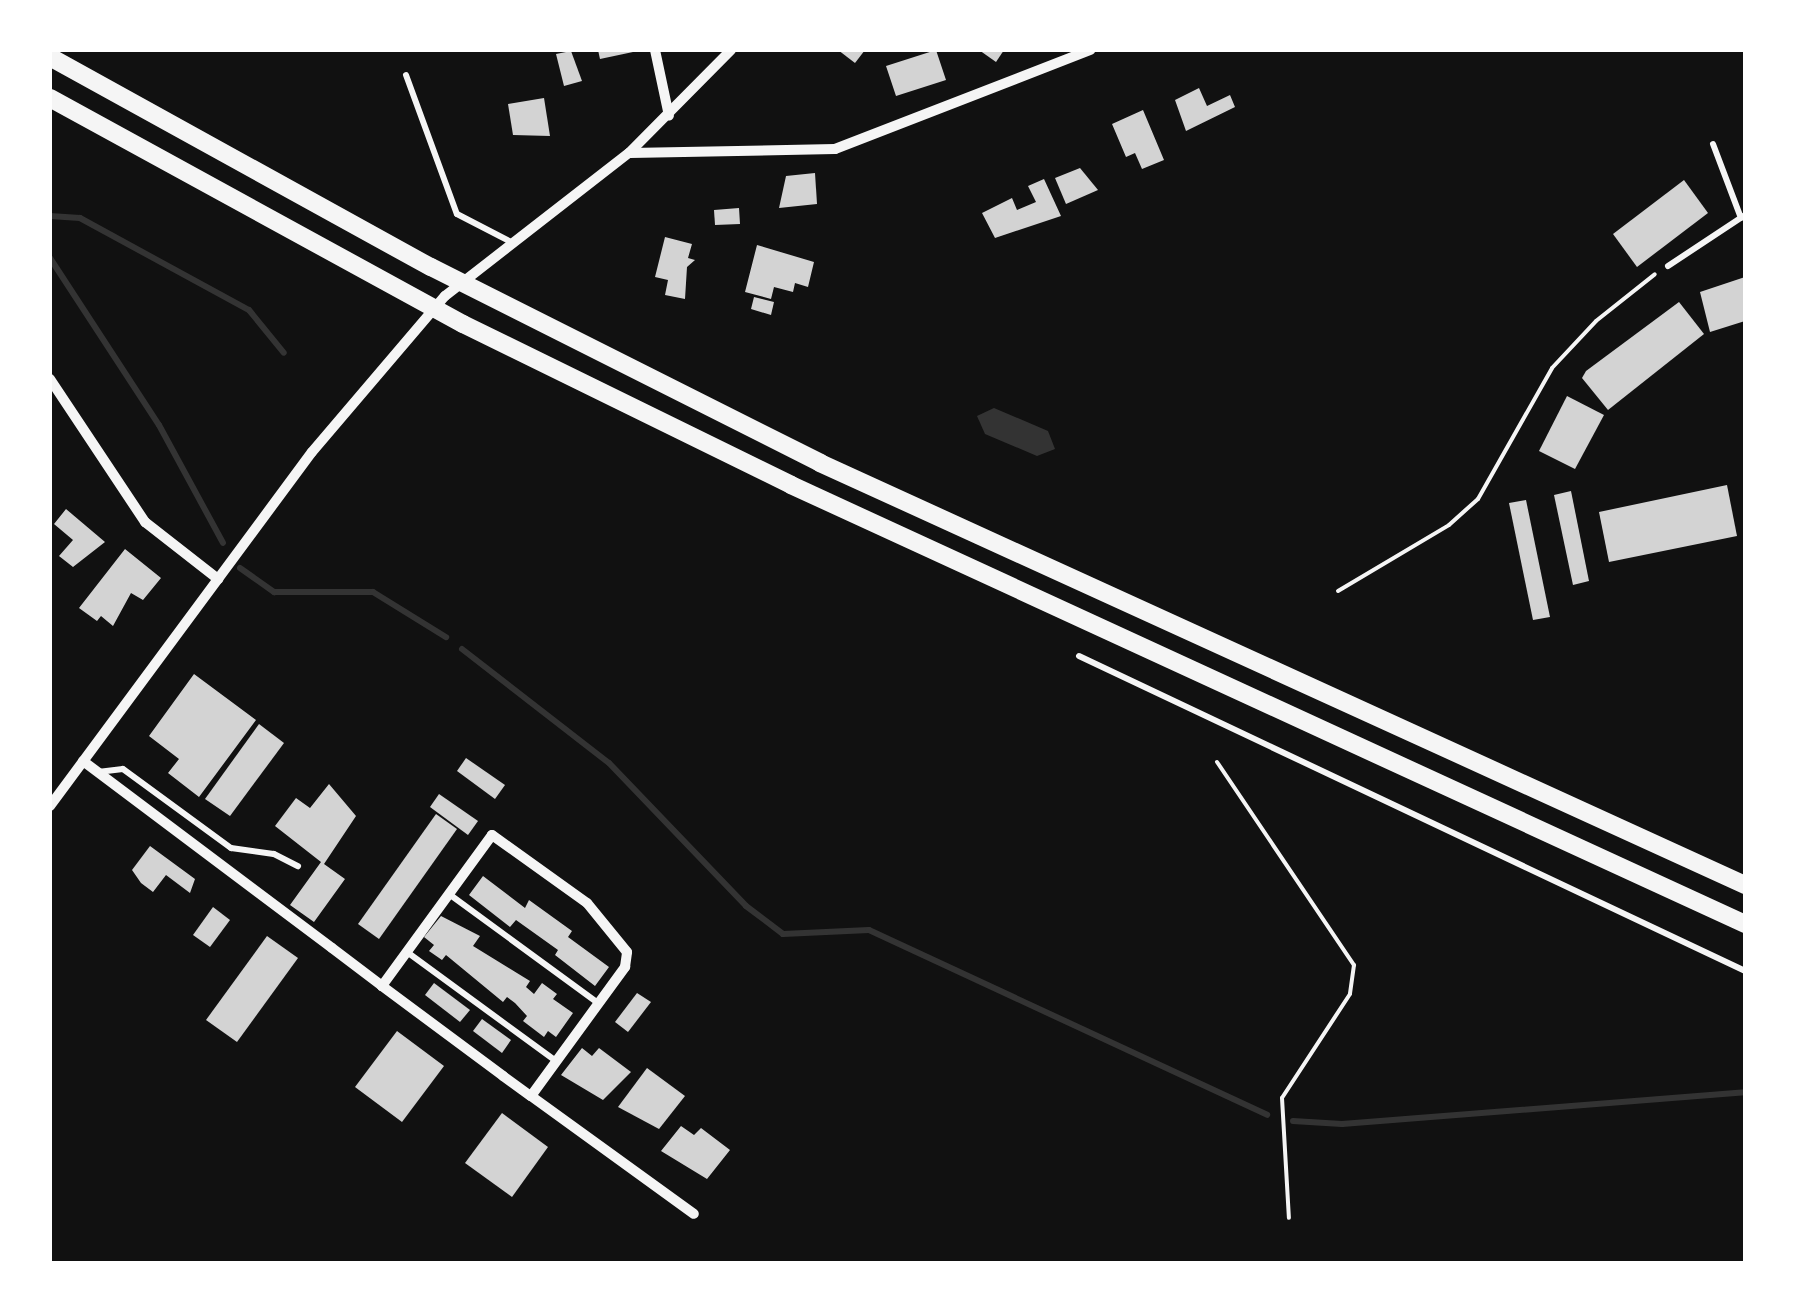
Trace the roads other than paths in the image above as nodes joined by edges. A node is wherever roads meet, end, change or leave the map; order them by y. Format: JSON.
{"nodes":[{"id":1,"x":656,"y":50,"type":"edge"},
{"id":2,"x":731,"y":50,"type":"edge"},
{"id":3,"x":1090,"y":50,"type":"edge"},
{"id":4,"x":50,"y":57,"type":"edge"},
{"id":5,"x":406,"y":75,"type":"dead end"},
{"id":6,"x":50,"y":98,"type":"edge"},
{"id":7,"x":668,"y":116,"type":"junction"},
{"id":8,"x":1714,"y":144,"type":"dead end"},
{"id":9,"x":629,"y":153,"type":"junction"},
{"id":10,"x":1743,"y":217,"type":"edge"},
{"id":11,"x":509,"y":241,"type":"junction"},
{"id":12,"x":1668,"y":266,"type":"road end"},
{"id":13,"x":50,"y":379,"type":"edge"},
{"id":14,"x":218,"y":578,"type":"junction"},
{"id":15,"x":1079,"y":656,"type":"dead end"},
{"id":16,"x":83,"y":761,"type":"junction"},
{"id":17,"x":98,"y":772,"type":"junction"},
{"id":18,"x":50,"y":806,"type":"edge"},
{"id":19,"x":298,"y":866,"type":"dead end"},
{"id":20,"x":1745,"y":885,"type":"edge"},
{"id":21,"x":449,"y":894,"type":"junction"},
{"id":22,"x":1745,"y":924,"type":"edge"},
{"id":23,"x":407,"y":952,"type":"junction"},
{"id":24,"x":1745,"y":970,"type":"edge"},
{"id":25,"x":382,"y":986,"type":"junction"},
{"id":26,"x":599,"y":1004,"type":"junction"},
{"id":27,"x":557,"y":1062,"type":"junction"},
{"id":28,"x":531,"y":1096,"type":"junction"},
{"id":29,"x":694,"y":1214,"type":"dead end"}],
"edges":[{"from":1,"to":7,"type":"street"},
{"from":2,"to":7,"type":"street"},
{"from":3,"to":9,"type":"street"},
{"from":4,"to":20,"type":"main road"},
{"from":5,"to":11,"type":"lane"},
{"from":6,"to":22,"type":"main road"},
{"from":7,"to":9,"type":"street"},
{"from":8,"to":10,"type":"lane"},
{"from":9,"to":11,"type":"street"},
{"from":10,"to":12,"type":"lane"},
{"from":11,"to":14,"type":"street"},
{"from":13,"to":14,"type":"street"},
{"from":14,"to":16,"type":"street"},
{"from":15,"to":24,"type":"lane"},
{"from":16,"to":17,"type":"street"},
{"from":16,"to":18,"type":"street"},
{"from":17,"to":19,"type":"lane"},
{"from":17,"to":25,"type":"street"},
{"from":21,"to":23,"type":"street"},
{"from":21,"to":26,"type":"lane"},
{"from":21,"to":26,"type":"street"},
{"from":23,"to":25,"type":"street"},
{"from":23,"to":27,"type":"lane"},
{"from":25,"to":28,"type":"street"},
{"from":26,"to":27,"type":"street"},
{"from":27,"to":28,"type":"street"},
{"from":28,"to":29,"type":"street"}]}
